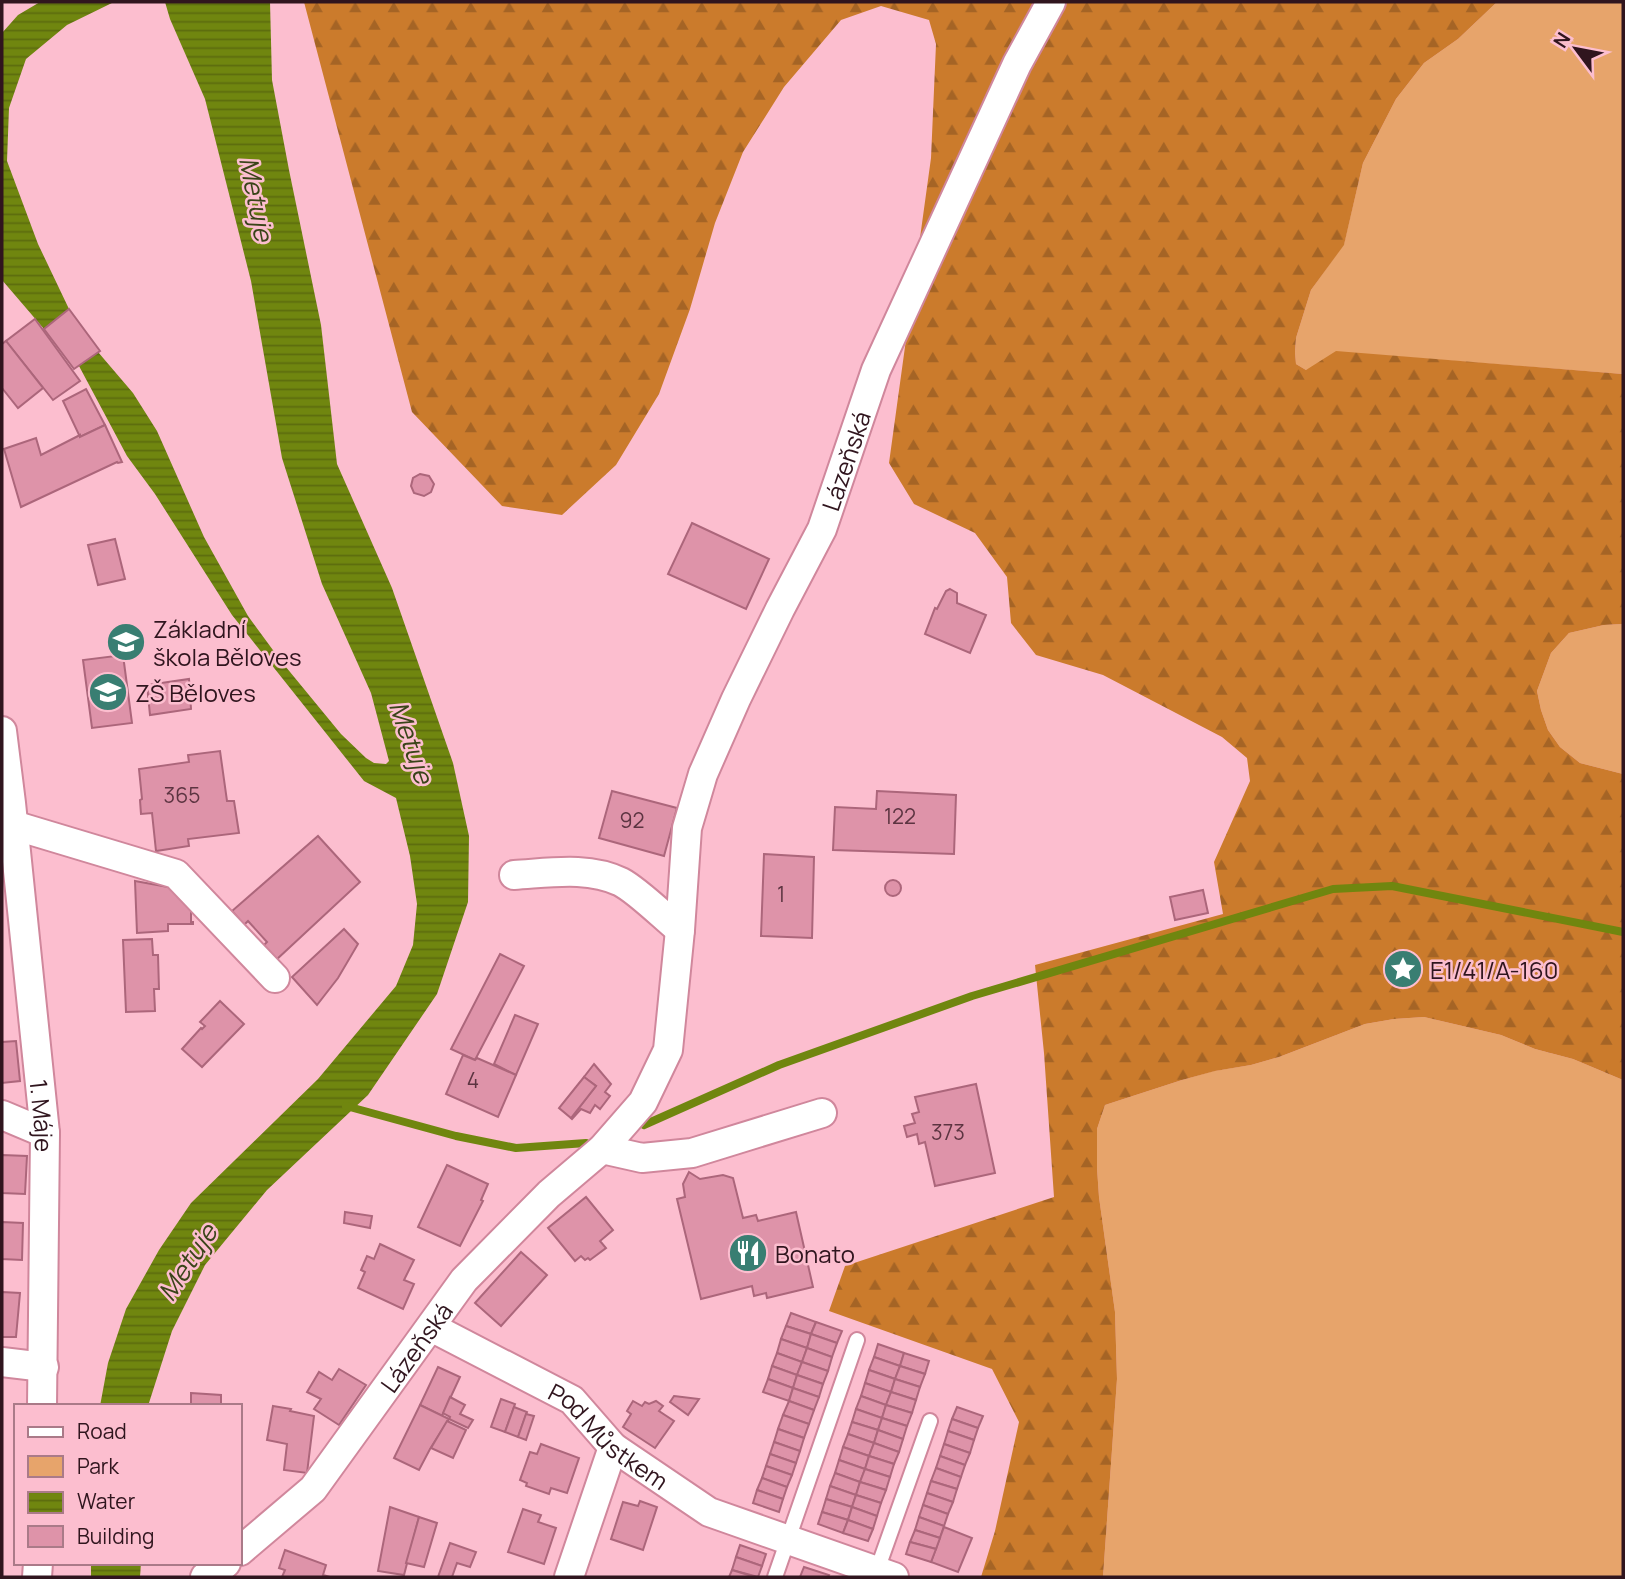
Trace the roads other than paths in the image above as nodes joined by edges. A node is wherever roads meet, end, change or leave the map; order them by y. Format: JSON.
{"nodes":[{"id":1,"x":1051,"y":2,"type":"edge"},
{"id":2,"x":2,"y":732,"type":"edge"},
{"id":3,"x":8,"y":825,"type":"edge"},
{"id":4,"x":514,"y":875,"type":"dead end"},
{"id":5,"x":680,"y":930,"type":"junction"},
{"id":6,"x":275,"y":978,"type":"dead end"},
{"id":7,"x":822,"y":1113,"type":"dead end"},
{"id":8,"x":2,"y":1115,"type":"edge"},
{"id":9,"x":46,"y":1133,"type":"junction"},
{"id":10,"x":602,"y":1149,"type":"junction"},
{"id":11,"x":430,"y":1327,"type":"junction"},
{"id":12,"x":857,"y":1340,"type":"dead end"},
{"id":13,"x":2,"y":1362,"type":"edge"},
{"id":14,"x":44,"y":1367,"type":"junction"},
{"id":15,"x":42,"y":1404,"type":"edge"},
{"id":16,"x":930,"y":1421,"type":"dead end"},
{"id":17,"x":612,"y":1447,"type":"junction"},
{"id":18,"x":788,"y":1539,"type":"junction"},
{"id":19,"x":242,"y":1549,"type":"edge"},
{"id":20,"x":882,"y":1575,"type":"edge"},
{"id":21,"x":569,"y":1577,"type":"edge"},
{"id":22,"x":775,"y":1577,"type":"edge"}],
"edges":[{"from":1,"to":5,"type":"street","name":"Lázeňská"},
{"from":2,"to":3,"type":"street","name":"1. Máje"},
{"from":3,"to":6,"type":"street"},
{"from":3,"to":9,"type":"street","name":"1. Máje"},
{"from":4,"to":5,"type":"street"},
{"from":5,"to":10,"type":"street","name":"Lázeňská"},
{"from":7,"to":10,"type":"street"},
{"from":8,"to":9,"type":"street"},
{"from":9,"to":14,"type":"street","name":"1. Máje"},
{"from":10,"to":11,"type":"street","name":"Lázeňská"},
{"from":11,"to":17,"type":"street","name":"Pod Můstkem"},
{"from":11,"to":19,"type":"street","name":"Lázeňská"},
{"from":12,"to":18,"type":"lane"},
{"from":13,"to":14,"type":"street"},
{"from":14,"to":15,"type":"street","name":"1. Máje"},
{"from":16,"to":20,"type":"lane","name":"Pod Můstkem"},
{"from":17,"to":18,"type":"street","name":"Pod Můstkem"},
{"from":17,"to":21,"type":"street"},
{"from":18,"to":20,"type":"street","name":"Pod Můstkem"},
{"from":18,"to":22,"type":"lane"}]}
